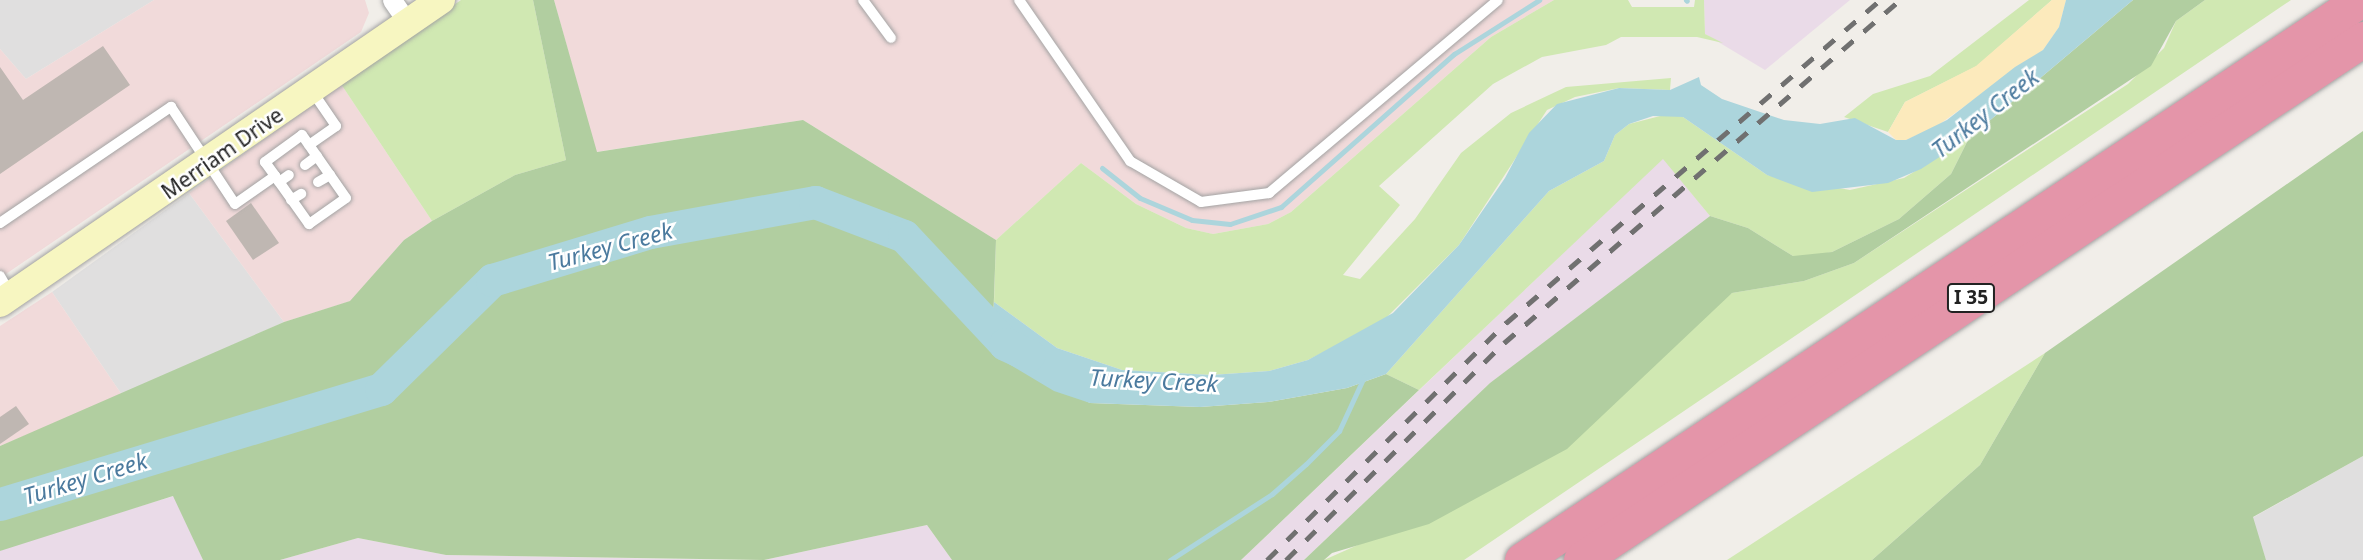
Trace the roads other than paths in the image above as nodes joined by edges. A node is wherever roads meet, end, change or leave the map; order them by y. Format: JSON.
{"nodes":[{"id":1,"x":392,"y":0,"type":"edge"},
{"id":2,"x":441,"y":0,"type":"edge"},
{"id":3,"x":863,"y":0,"type":"edge"},
{"id":4,"x":1019,"y":0,"type":"edge"},
{"id":5,"x":1498,"y":0,"type":"edge"},
{"id":6,"x":2360,"y":0,"type":"edge"},
{"id":7,"x":408,"y":23,"type":"junction"},
{"id":8,"x":891,"y":38,"type":"dead end"},
{"id":9,"x":2363,"y":39,"type":"edge"},
{"id":10,"x":312,"y":92,"type":"junction"},
{"id":11,"x":309,"y":145,"type":"junction"},
{"id":12,"x":317,"y":156,"type":"junction"},
{"id":13,"x":208,"y":164,"type":"junction"},
{"id":14,"x":305,"y":164,"type":"dead end"},
{"id":15,"x":330,"y":174,"type":"junction"},
{"id":16,"x":289,"y":175,"type":"dead end"},
{"id":17,"x":277,"y":179,"type":"junction"},
{"id":18,"x":317,"y":183,"type":"dead end"},
{"id":19,"x":0,"y":223,"type":"edge"},
{"id":20,"x":4,"y":291,"type":"edge"},
{"id":21,"x":1522,"y":560,"type":"edge"},
{"id":22,"x":1581,"y":560,"type":"edge"}],
"edges":[{"from":1,"to":7,"type":"street"},
{"from":2,"to":7,"type":"main road","name":"Merriam Drive"},
{"from":3,"to":8,"type":"lane"},
{"from":4,"to":5,"type":"lane"},
{"from":6,"to":21,"type":"highway","number":"I 35"},
{"from":7,"to":10,"type":"main road","name":"Merriam Drive"},
{"from":9,"to":22,"type":"highway","number":"I 35"},
{"from":10,"to":11,"type":"lane"},
{"from":10,"to":13,"type":"main road","name":"Merriam Drive"},
{"from":11,"to":12,"type":"lane"},
{"from":11,"to":17,"type":"lane"},
{"from":12,"to":14,"type":"lane"},
{"from":12,"to":15,"type":"lane"},
{"from":13,"to":17,"type":"lane"},
{"from":13,"to":19,"type":"lane"},
{"from":13,"to":20,"type":"main road","name":"Merriam Drive"},
{"from":15,"to":17,"type":"lane"},
{"from":15,"to":18,"type":"lane"},
{"from":16,"to":17,"type":"lane"}]}
